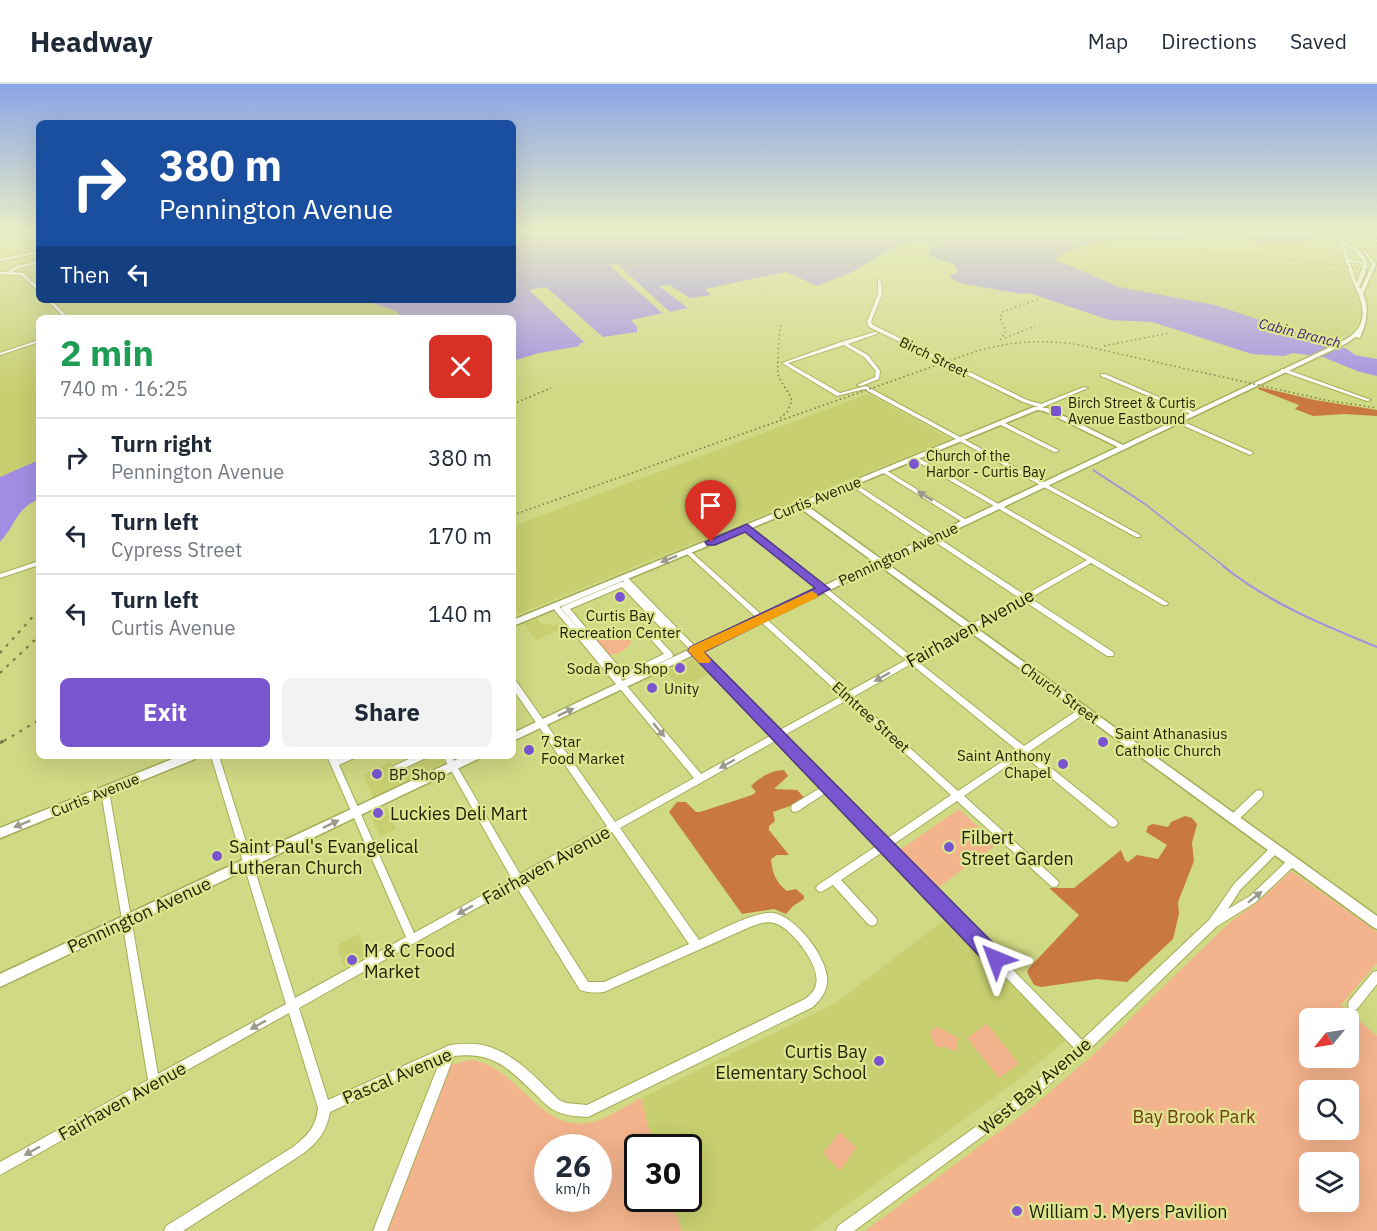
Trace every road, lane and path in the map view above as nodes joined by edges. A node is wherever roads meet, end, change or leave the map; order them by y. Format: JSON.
{"nodes":[{"id":1,"x":879,"y":285,"type":"edge"},
{"id":2,"x":1366,"y":285,"type":"edge"},
{"id":3,"x":1357,"y":287,"type":"edge"},
{"id":4,"x":1361,"y":294,"type":"junction"},
{"id":5,"x":53,"y":303,"type":"edge"},
{"id":6,"x":64,"y":315,"type":"edge"},
{"id":7,"x":1359,"y":332,"type":"junction"},
{"id":8,"x":877,"y":333,"type":"dead end"},
{"id":9,"x":36,"y":342,"type":"edge"},
{"id":10,"x":843,"y":343,"type":"junction"},
{"id":11,"x":0,"y":354,"type":"edge"},
{"id":12,"x":1283,"y":370,"type":"junction"},
{"id":13,"x":1103,"y":375,"type":"dead end"},
{"id":14,"x":859,"y":385,"type":"dead end"},
{"id":15,"x":1086,"y":388,"type":"dead end"},
{"id":16,"x":1369,"y":400,"type":"dead end"},
{"id":17,"x":1040,"y":407,"type":"junction"},
{"id":18,"x":1193,"y":413,"type":"junction"},
{"id":19,"x":1177,"y":421,"type":"junction"},
{"id":20,"x":1001,"y":423,"type":"junction"},
{"id":21,"x":959,"y":439,"type":"junction"},
{"id":22,"x":1108,"y":440,"type":"junction"},
{"id":23,"x":1122,"y":447,"type":"junction"},
{"id":24,"x":1056,"y":451,"type":"dead end"},
{"id":25,"x":1250,"y":453,"type":"dead end"},
{"id":26,"x":915,"y":458,"type":"junction"},
{"id":27,"x":1075,"y":470,"type":"junction"},
{"id":28,"x":884,"y":471,"type":"junction"},
{"id":29,"x":852,"y":484,"type":"junction"},
{"id":30,"x":1042,"y":485,"type":"junction"},
{"id":31,"x":801,"y":505,"type":"junction"},
{"id":32,"x":999,"y":506,"type":"junction"},
{"id":33,"x":966,"y":522,"type":"junction"},
{"id":34,"x":747,"y":527,"type":"junction"},
{"id":35,"x":1137,"y":536,"type":"dead end"},
{"id":36,"x":933,"y":537,"type":"junction"},
{"id":37,"x":688,"y":552,"type":"junction"},
{"id":38,"x":1092,"y":560,"type":"junction"},
{"id":39,"x":880,"y":562,"type":"junction"},
{"id":40,"x":36,"y":564,"type":"edge"},
{"id":41,"x":0,"y":576,"type":"edge"},
{"id":42,"x":624,"y":578,"type":"junction"},
{"id":43,"x":823,"y":589,"type":"junction"},
{"id":44,"x":1024,"y":598,"type":"junction"},
{"id":45,"x":1165,"y":603,"type":"dead end"},
{"id":46,"x":555,"y":606,"type":"junction"},
{"id":47,"x":762,"y":619,"type":"junction"},
{"id":48,"x":516,"y":622,"type":"edge"},
{"id":49,"x":970,"y":628,"type":"junction"},
{"id":50,"x":695,"y":651,"type":"junction"},
{"id":51,"x":1110,"y":654,"type":"dead end"},
{"id":52,"x":912,"y":660,"type":"junction"},
{"id":53,"x":622,"y":681,"type":"junction"},
{"id":54,"x":516,"y":687,"type":"edge"},
{"id":55,"x":848,"y":696,"type":"junction"},
{"id":56,"x":1084,"y":710,"type":"junction"},
{"id":57,"x":541,"y":724,"type":"junction"},
{"id":58,"x":778,"y":735,"type":"junction"},
{"id":59,"x":516,"y":736,"type":"edge"},
{"id":60,"x":1024,"y":751,"type":"junction"},
{"id":61,"x":183,"y":759,"type":"edge"},
{"id":62,"x":216,"y":759,"type":"edge"},
{"id":63,"x":417,"y":759,"type":"edge"},
{"id":64,"x":333,"y":760,"type":"edge"},
{"id":65,"x":450,"y":761,"type":"edge"},
{"id":66,"x":395,"y":769,"type":"dead end"},
{"id":67,"x":700,"y":779,"type":"junction"},
{"id":68,"x":828,"y":787,"type":"junction"},
{"id":69,"x":105,"y":791,"type":"junction"},
{"id":70,"x":1259,"y":794,"type":"dead end"},
{"id":71,"x":957,"y":795,"type":"junction"},
{"id":72,"x":795,"y":808,"type":"dead end"},
{"id":73,"x":356,"y":812,"type":"junction"},
{"id":74,"x":1233,"y":819,"type":"junction"},
{"id":75,"x":1113,"y":823,"type":"dead end"},
{"id":76,"x":613,"y":827,"type":"junction"},
{"id":77,"x":0,"y":833,"type":"edge"},
{"id":78,"x":885,"y":845,"type":"junction"},
{"id":79,"x":1275,"y":849,"type":"junction"},
{"id":80,"x":1292,"y":862,"type":"junction"},
{"id":81,"x":249,"y":864,"type":"junction"},
{"id":82,"x":834,"y":879,"type":"junction"},
{"id":83,"x":518,"y":880,"type":"junction"},
{"id":84,"x":1054,"y":882,"type":"dead end"},
{"id":85,"x":821,"y":888,"type":"dead end"},
{"id":86,"x":127,"y":921,"type":"junction"},
{"id":87,"x":872,"y":921,"type":"dead end"},
{"id":88,"x":1377,"y":923,"type":"edge"},
{"id":89,"x":1212,"y":924,"type":"junction"},
{"id":90,"x":412,"y":939,"type":"junction"},
{"id":91,"x":696,"y":945,"type":"junction"},
{"id":92,"x":1377,"y":976,"type":"edge"},
{"id":93,"x":0,"y":981,"type":"edge"},
{"id":94,"x":1353,"y":1005,"type":"dead end"},
{"id":95,"x":292,"y":1006,"type":"junction"},
{"id":96,"x":1082,"y":1048,"type":"junction"},
{"id":97,"x":450,"y":1051,"type":"junction"},
{"id":98,"x":154,"y":1083,"type":"junction"},
{"id":99,"x":324,"y":1108,"type":"junction"},
{"id":100,"x":0,"y":1169,"type":"edge"},
{"id":101,"x":171,"y":1231,"type":"edge"},
{"id":102,"x":380,"y":1231,"type":"edge"},
{"id":103,"x":843,"y":1231,"type":"edge"}],
"edges":[{"from":1,"to":17,"type":"street","name":"Birch Street"},
{"from":2,"to":4,"type":"main road"},
{"from":3,"to":4,"type":"main road"},
{"from":4,"to":7,"type":"main road"},
{"from":5,"to":6,"type":"street"},
{"from":7,"to":12,"type":"main road","name":"Pennington Avenue"},
{"from":7,"to":12,"type":"main road","name":"Pennington Avenue"},
{"from":8,"to":10,"type":"street"},
{"from":9,"to":11,"type":"street"},
{"from":10,"to":14,"type":"street"},
{"from":10,"to":21,"type":"street"},
{"from":12,"to":16,"type":"street"},
{"from":12,"to":18,"type":"main road","name":"Pennington Avenue"},
{"from":13,"to":18,"type":"street"},
{"from":15,"to":17,"type":"street","name":"Curtis Avenue"},
{"from":17,"to":20,"type":"main road","name":"Curtis Avenue"},
{"from":17,"to":22,"type":"main road","name":"Birch Street"},
{"from":18,"to":19,"type":"main road","name":"Pennington Avenue"},
{"from":19,"to":23,"type":"main road","name":"Pennington Avenue"},
{"from":19,"to":25,"type":"street"},
{"from":20,"to":21,"type":"main road","name":"Curtis Avenue"},
{"from":20,"to":24,"type":"street"},
{"from":21,"to":26,"type":"main road","name":"Curtis Avenue"},
{"from":21,"to":30,"type":"street"},
{"from":22,"to":23,"type":"main road","name":"Birch Street"},
{"from":22,"to":27,"type":"main road"},
{"from":23,"to":27,"type":"main road","name":"Pennington Avenue"},
{"from":26,"to":28,"type":"main road","name":"Curtis Avenue"},
{"from":26,"to":32,"type":"street"},
{"from":27,"to":30,"type":"main road","name":"Pennington Avenue"},
{"from":28,"to":29,"type":"main road","name":"Curtis Avenue"},
{"from":33,"to":28,"type":"street","one_way":true},
{"from":29,"to":31,"type":"main road","name":"Curtis Avenue"},
{"from":29,"to":36,"type":"street"},
{"from":30,"to":32,"type":"main road","name":"Pennington Avenue"},
{"from":30,"to":35,"type":"street"},
{"from":31,"to":34,"type":"main road","name":"Curtis Avenue"},
{"from":31,"to":39,"type":"main road","name":"Church Street"},
{"from":32,"to":33,"type":"main road","name":"Pennington Avenue"},
{"from":32,"to":38,"type":"street"},
{"from":33,"to":36,"type":"main road","name":"Pennington Avenue"},
{"from":34,"to":37,"type":"main road","name":"Curtis Avenue"},
{"from":34,"to":43,"type":"street"},
{"from":36,"to":39,"type":"main road","name":"Pennington Avenue"},
{"from":36,"to":44,"type":"street"},
{"from":37,"to":42,"type":"main road","name":"Curtis Avenue","one_way":true},
{"from":37,"to":47,"type":"street","name":"Elmtree Street"},
{"from":38,"to":44,"type":"street","name":"Fairhaven Avenue"},
{"from":38,"to":45,"type":"street"},
{"from":39,"to":43,"type":"main road","name":"Pennington Avenue"},
{"from":39,"to":49,"type":"main road","name":"Church Street"},
{"from":40,"to":41,"type":"street"},
{"from":42,"to":46,"type":"main road","name":"Curtis Avenue"},
{"from":42,"to":50,"type":"street"},
{"from":43,"to":47,"type":"main road","name":"Pennington Avenue"},
{"from":43,"to":52,"type":"street"},
{"from":44,"to":49,"type":"street","name":"Fairhaven Avenue"},
{"from":44,"to":51,"type":"street"},
{"from":46,"to":48,"type":"main road","name":"Curtis Avenue"},
{"from":46,"to":53,"type":"street"},
{"from":47,"to":50,"type":"main road","name":"Pennington Avenue"},
{"from":47,"to":55,"type":"street","name":"Elmtree Street"},
{"from":49,"to":52,"type":"street","name":"Fairhaven Avenue"},
{"from":49,"to":56,"type":"main road","name":"Church Street"},
{"from":50,"to":53,"type":"main road","name":"Pennington Avenue"},
{"from":50,"to":58,"type":"street"},
{"from":52,"to":55,"type":"street","name":"Fairhaven Avenue","one_way":true},
{"from":52,"to":60,"type":"street"},
{"from":53,"to":53,"type":"street"},
{"from":57,"to":53,"type":"main road","name":"Pennington Avenue","one_way":true},
{"from":53,"to":67,"type":"street","one_way":true},
{"from":54,"to":57,"type":"street"},
{"from":55,"to":58,"type":"street","name":"Fairhaven Avenue"},
{"from":55,"to":71,"type":"street","name":"Elmtree Street"},
{"from":56,"to":60,"type":"street"},
{"from":56,"to":74,"type":"main road","name":"Church Street"},
{"from":57,"to":59,"type":"main road","name":"Pennington Avenue"},
{"from":57,"to":76,"type":"street"},
{"from":58,"to":67,"type":"street","name":"Fairhaven Avenue","one_way":true},
{"from":58,"to":68,"type":"street"},
{"from":60,"to":71,"type":"street"},
{"from":60,"to":75,"type":"street"},
{"from":61,"to":69,"type":"main road","name":"Curtis Avenue"},
{"from":62,"to":81,"type":"street"},
{"from":63,"to":66,"type":"street"},
{"from":64,"to":73,"type":"street"},
{"from":65,"to":73,"type":"main road","name":"Pennington Avenue"},
{"from":65,"to":83,"type":"street"},
{"from":67,"to":76,"type":"street","name":"Fairhaven Avenue"},
{"from":68,"to":72,"type":"street"},
{"from":68,"to":78,"type":"street"},
{"from":69,"to":77,"type":"main road","name":"Curtis Avenue","one_way":true},
{"from":69,"to":86,"type":"street"},
{"from":70,"to":74,"type":"street"},
{"from":71,"to":78,"type":"street"},
{"from":71,"to":84,"type":"street","name":"Elmtree Street"},
{"from":81,"to":73,"type":"main road","name":"Pennington Avenue","one_way":true},
{"from":73,"to":90,"type":"street"},
{"from":74,"to":79,"type":"main road","name":"Church Street"},
{"from":76,"to":83,"type":"street","name":"Fairhaven Avenue"},
{"from":76,"to":91,"type":"street"},
{"from":78,"to":82,"type":"street"},
{"from":78,"to":96,"type":"street"},
{"from":79,"to":80,"type":"main road","name":"Church Street"},
{"from":79,"to":89,"type":"street","name":"West Bay Avenue"},
{"from":80,"to":88,"type":"main road","name":"Church Street"},
{"from":89,"to":80,"type":"street","name":"West Bay Avenue","one_way":true},
{"from":81,"to":86,"type":"main road","name":"Pennington Avenue"},
{"from":81,"to":95,"type":"street"},
{"from":82,"to":85,"type":"street"},
{"from":82,"to":87,"type":"street"},
{"from":83,"to":90,"type":"street","name":"Fairhaven Avenue","one_way":true},
{"from":83,"to":91,"type":"street"},
{"from":86,"to":93,"type":"main road","name":"Pennington Avenue"},
{"from":86,"to":98,"type":"street"},
{"from":89,"to":96,"type":"street","name":"West Bay Avenue"},
{"from":90,"to":95,"type":"street","name":"Fairhaven Avenue"},
{"from":91,"to":97,"type":"street","name":"Pascal Avenue"},
{"from":92,"to":94,"type":"street"},
{"from":95,"to":98,"type":"street","name":"Fairhaven Avenue","one_way":true},
{"from":95,"to":99,"type":"street"},
{"from":96,"to":103,"type":"street","name":"West Bay Avenue"},
{"from":97,"to":99,"type":"street","name":"Pascal Avenue"},
{"from":97,"to":102,"type":"street"},
{"from":98,"to":100,"type":"street","name":"Fairhaven Avenue","one_way":true},
{"from":99,"to":101,"type":"street","name":"Pascal Avenue"}]}
